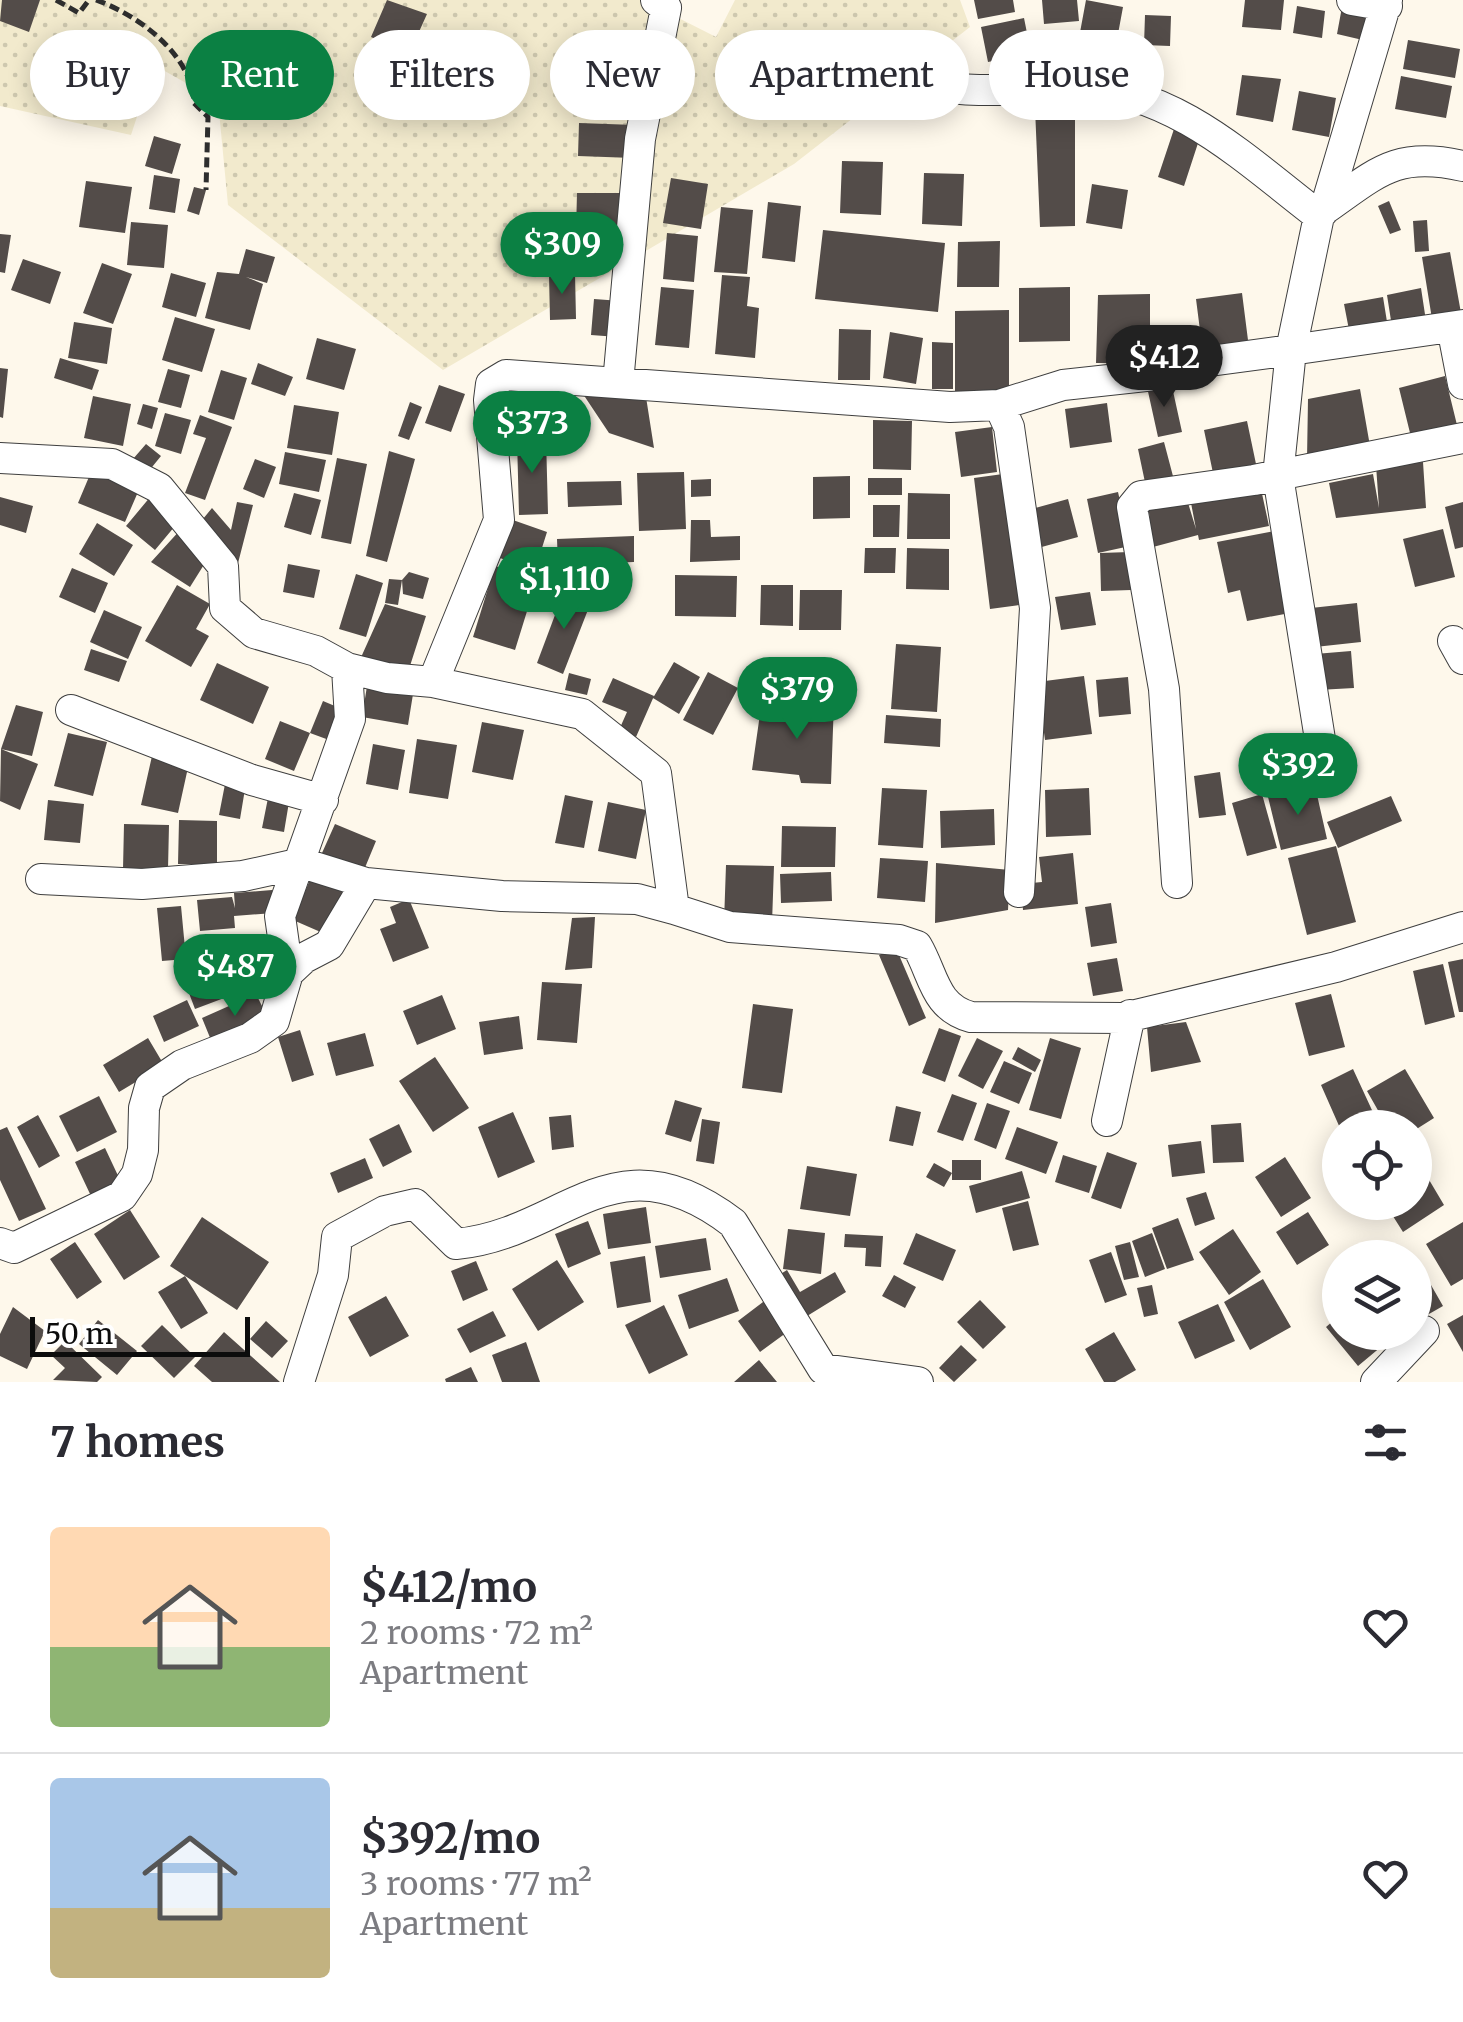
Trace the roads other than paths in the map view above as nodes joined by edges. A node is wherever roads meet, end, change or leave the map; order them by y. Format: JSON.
{"nodes":[{"id":1,"x":656,"y":0,"type":"edge"},
{"id":2,"x":1352,"y":0,"type":"edge"},
{"id":3,"x":1387,"y":3,"type":"edge"},
{"id":4,"x":969,"y":90,"type":"edge"},
{"id":5,"x":1463,"y":166,"type":"edge"},
{"id":6,"x":1322,"y":213,"type":"junction"},
{"id":7,"x":1458,"y":326,"type":"edge"},
{"id":8,"x":1291,"y":350,"type":"junction"},
{"id":9,"x":618,"y":383,"type":"junction"},
{"id":10,"x":1463,"y":384,"type":"edge"},
{"id":11,"x":999,"y":405,"type":"junction"},
{"id":12,"x":1463,"y":438,"type":"edge"},
{"id":13,"x":0,"y":458,"type":"edge"},
{"id":14,"x":1278,"y":476,"type":"junction"},
{"id":15,"x":347,"y":668,"type":"junction"},
{"id":16,"x":433,"y":682,"type":"junction"},
{"id":17,"x":71,"y":710,"type":"dead end"},
{"id":18,"x":1326,"y":777,"type":"dead end"},
{"id":19,"x":323,"y":800,"type":"junction"},
{"id":20,"x":302,"y":863,"type":"junction"},
{"id":21,"x":41,"y":879,"type":"dead end"},
{"id":22,"x":1177,"y":883,"type":"dead end"},
{"id":23,"x":366,"y":884,"type":"junction"},
{"id":24,"x":1019,"y":892,"type":"dead end"},
{"id":25,"x":674,"y":909,"type":"junction"},
{"id":26,"x":1463,"y":927,"type":"edge"},
{"id":27,"x":288,"y":974,"type":"junction"},
{"id":28,"x":1130,"y":1015,"type":"junction"},
{"id":29,"x":1107,"y":1121,"type":"dead end"},
{"id":30,"x":0,"y":1243,"type":"edge"},
{"id":31,"x":1406,"y":1350,"type":"edge"},
{"id":32,"x":818,"y":1376,"type":"edge"},
{"id":33,"x":299,"y":1382,"type":"edge"},
{"id":34,"x":918,"y":1382,"type":"edge"},
{"id":35,"x":1376,"y":1382,"type":"edge"}],
"edges":[{"from":1,"to":9,"type":"street"},
{"from":2,"to":3,"type":"street"},
{"from":3,"to":6,"type":"street"},
{"from":4,"to":6,"type":"street"},
{"from":5,"to":6,"type":"street"},
{"from":6,"to":8,"type":"street"},
{"from":7,"to":8,"type":"street"},
{"from":7,"to":10,"type":"street"},
{"from":8,"to":11,"type":"street"},
{"from":8,"to":14,"type":"street"},
{"from":9,"to":11,"type":"street"},
{"from":9,"to":16,"type":"street"},
{"from":11,"to":24,"type":"street"},
{"from":12,"to":14,"type":"street"},
{"from":13,"to":15,"type":"street"},
{"from":14,"to":18,"type":"street"},
{"from":14,"to":22,"type":"street"},
{"from":15,"to":16,"type":"street"},
{"from":15,"to":19,"type":"street"},
{"from":16,"to":25,"type":"street"},
{"from":17,"to":19,"type":"street"},
{"from":19,"to":20,"type":"street"},
{"from":20,"to":21,"type":"street"},
{"from":20,"to":23,"type":"street"},
{"from":20,"to":27,"type":"street"},
{"from":23,"to":25,"type":"street"},
{"from":23,"to":27,"type":"street"},
{"from":25,"to":28,"type":"street"},
{"from":26,"to":28,"type":"street"},
{"from":27,"to":30,"type":"street"},
{"from":28,"to":29,"type":"street"},
{"from":31,"to":35,"type":"street"},
{"from":32,"to":33,"type":"street"},
{"from":32,"to":34,"type":"street"}]}
